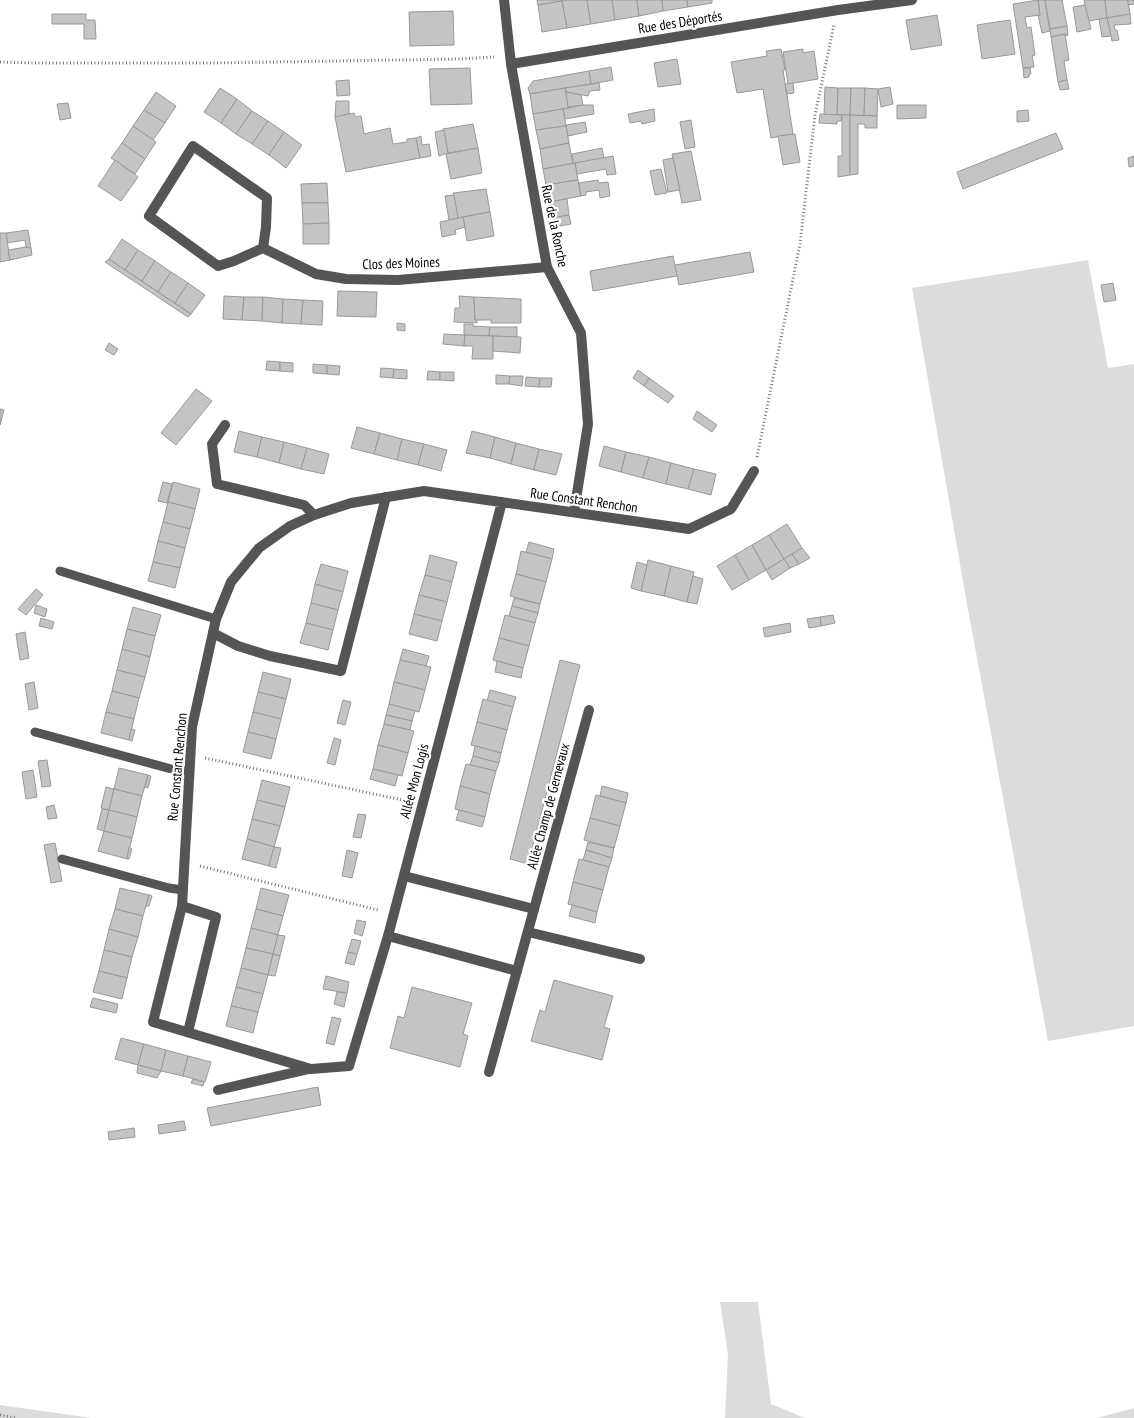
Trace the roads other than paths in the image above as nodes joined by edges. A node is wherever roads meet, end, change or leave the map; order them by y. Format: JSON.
{"nodes":[{"id":1,"x":504,"y":0,"type":"edge"},
{"id":2,"x":912,"y":0,"type":"edge"},
{"id":3,"x":838,"y":5,"type":"edge"},
{"id":4,"x":511,"y":60,"type":"junction"},
{"id":5,"x":263,"y":248,"type":"junction"},
{"id":6,"x":547,"y":267,"type":"junction"},
{"id":7,"x":225,"y":424,"type":"dead end"},
{"id":8,"x":754,"y":471,"type":"road end"},
{"id":9,"x":386,"y":497,"type":"junction"},
{"id":10,"x":502,"y":502,"type":"junction"},
{"id":11,"x":574,"y":512,"type":"junction"},
{"id":12,"x":314,"y":515,"type":"junction"},
{"id":13,"x":60,"y":571,"type":"dead end"},
{"id":14,"x":216,"y":620,"type":"junction"},
{"id":15,"x":213,"y":633,"type":"junction"},
{"id":16,"x":589,"y":710,"type":"dead end"},
{"id":17,"x":35,"y":732,"type":"dead end"},
{"id":18,"x":189,"y":771,"type":"junction"},
{"id":19,"x":62,"y":860,"type":"dead end"},
{"id":20,"x":404,"y":876,"type":"junction"},
{"id":21,"x":183,"y":890,"type":"junction"},
{"id":22,"x":182,"y":906,"type":"junction"},
{"id":23,"x":534,"y":909,"type":"junction"},
{"id":24,"x":528,"y":932,"type":"junction"},
{"id":25,"x":388,"y":936,"type":"junction"},
{"id":26,"x":640,"y":958,"type":"dead end"},
{"id":27,"x":517,"y":971,"type":"junction"},
{"id":28,"x":188,"y":1032,"type":"junction"},
{"id":29,"x":349,"y":1066,"type":"joint"},
{"id":30,"x":311,"y":1069,"type":"junction"},
{"id":31,"x":489,"y":1072,"type":"dead end"},
{"id":32,"x":218,"y":1090,"type":"dead end"}],
"edges":[{"from":1,"to":4,"type":"street","name":"Rue de la Ronche"},
{"from":2,"to":3,"type":"street","name":"Rue des Déportés"},
{"from":3,"to":4,"type":"street","name":"Rue des Déportés"},
{"from":4,"to":6,"type":"street","name":"Rue de la Ronche"},
{"from":5,"to":5,"type":"street"},
{"from":5,"to":6,"type":"street","name":"Clos des Moines"},
{"from":6,"to":11,"type":"street","name":"Rue de la Ronche"},
{"from":7,"to":12,"type":"street"},
{"from":8,"to":11,"type":"street","name":"Rue Constant Renchon"},
{"from":9,"to":10,"type":"street","name":"Rue Constant Renchon"},
{"from":9,"to":12,"type":"street","name":"Rue Constant Renchon"},
{"from":9,"to":15,"type":"street"},
{"from":10,"to":11,"type":"street","name":"Rue Constant Renchon"},
{"from":10,"to":20,"type":"street","name":"Allée Mon Logis"},
{"from":12,"to":14,"type":"street","name":"Rue Constant Renchon"},
{"from":13,"to":14,"type":"lane"},
{"from":14,"to":15,"type":"street","name":"Rue Constant Renchon"},
{"from":15,"to":18,"type":"street","name":"Rue Constant Renchon"},
{"from":16,"to":23,"type":"street","name":"Allée Champ de Gernevaux"},
{"from":17,"to":18,"type":"lane"},
{"from":18,"to":21,"type":"street","name":"Rue Constant Renchon"},
{"from":19,"to":21,"type":"lane"},
{"from":20,"to":23,"type":"street"},
{"from":20,"to":25,"type":"street","name":"Allée Mon Logis"},
{"from":21,"to":22,"type":"street","name":"Rue Constant Renchon"},
{"from":22,"to":28,"type":"street"},
{"from":22,"to":28,"type":"street","name":"Rue Constant Renchon"},
{"from":23,"to":24,"type":"street","name":"Allée Champ de Gernevaux"},
{"from":24,"to":26,"type":"street"},
{"from":24,"to":27,"type":"street","name":"Allée Champ de Gernevaux"},
{"from":25,"to":27,"type":"street"},
{"from":25,"to":29,"type":"street","name":"Allée Mon Logis"},
{"from":27,"to":31,"type":"street","name":"Allée Champ de Gernevaux"},
{"from":28,"to":30,"type":"street","name":"Rue Constant Renchon"},
{"from":29,"to":30,"type":"street","name":"Rue Constant Renchon"},
{"from":30,"to":32,"type":"street"}]}
